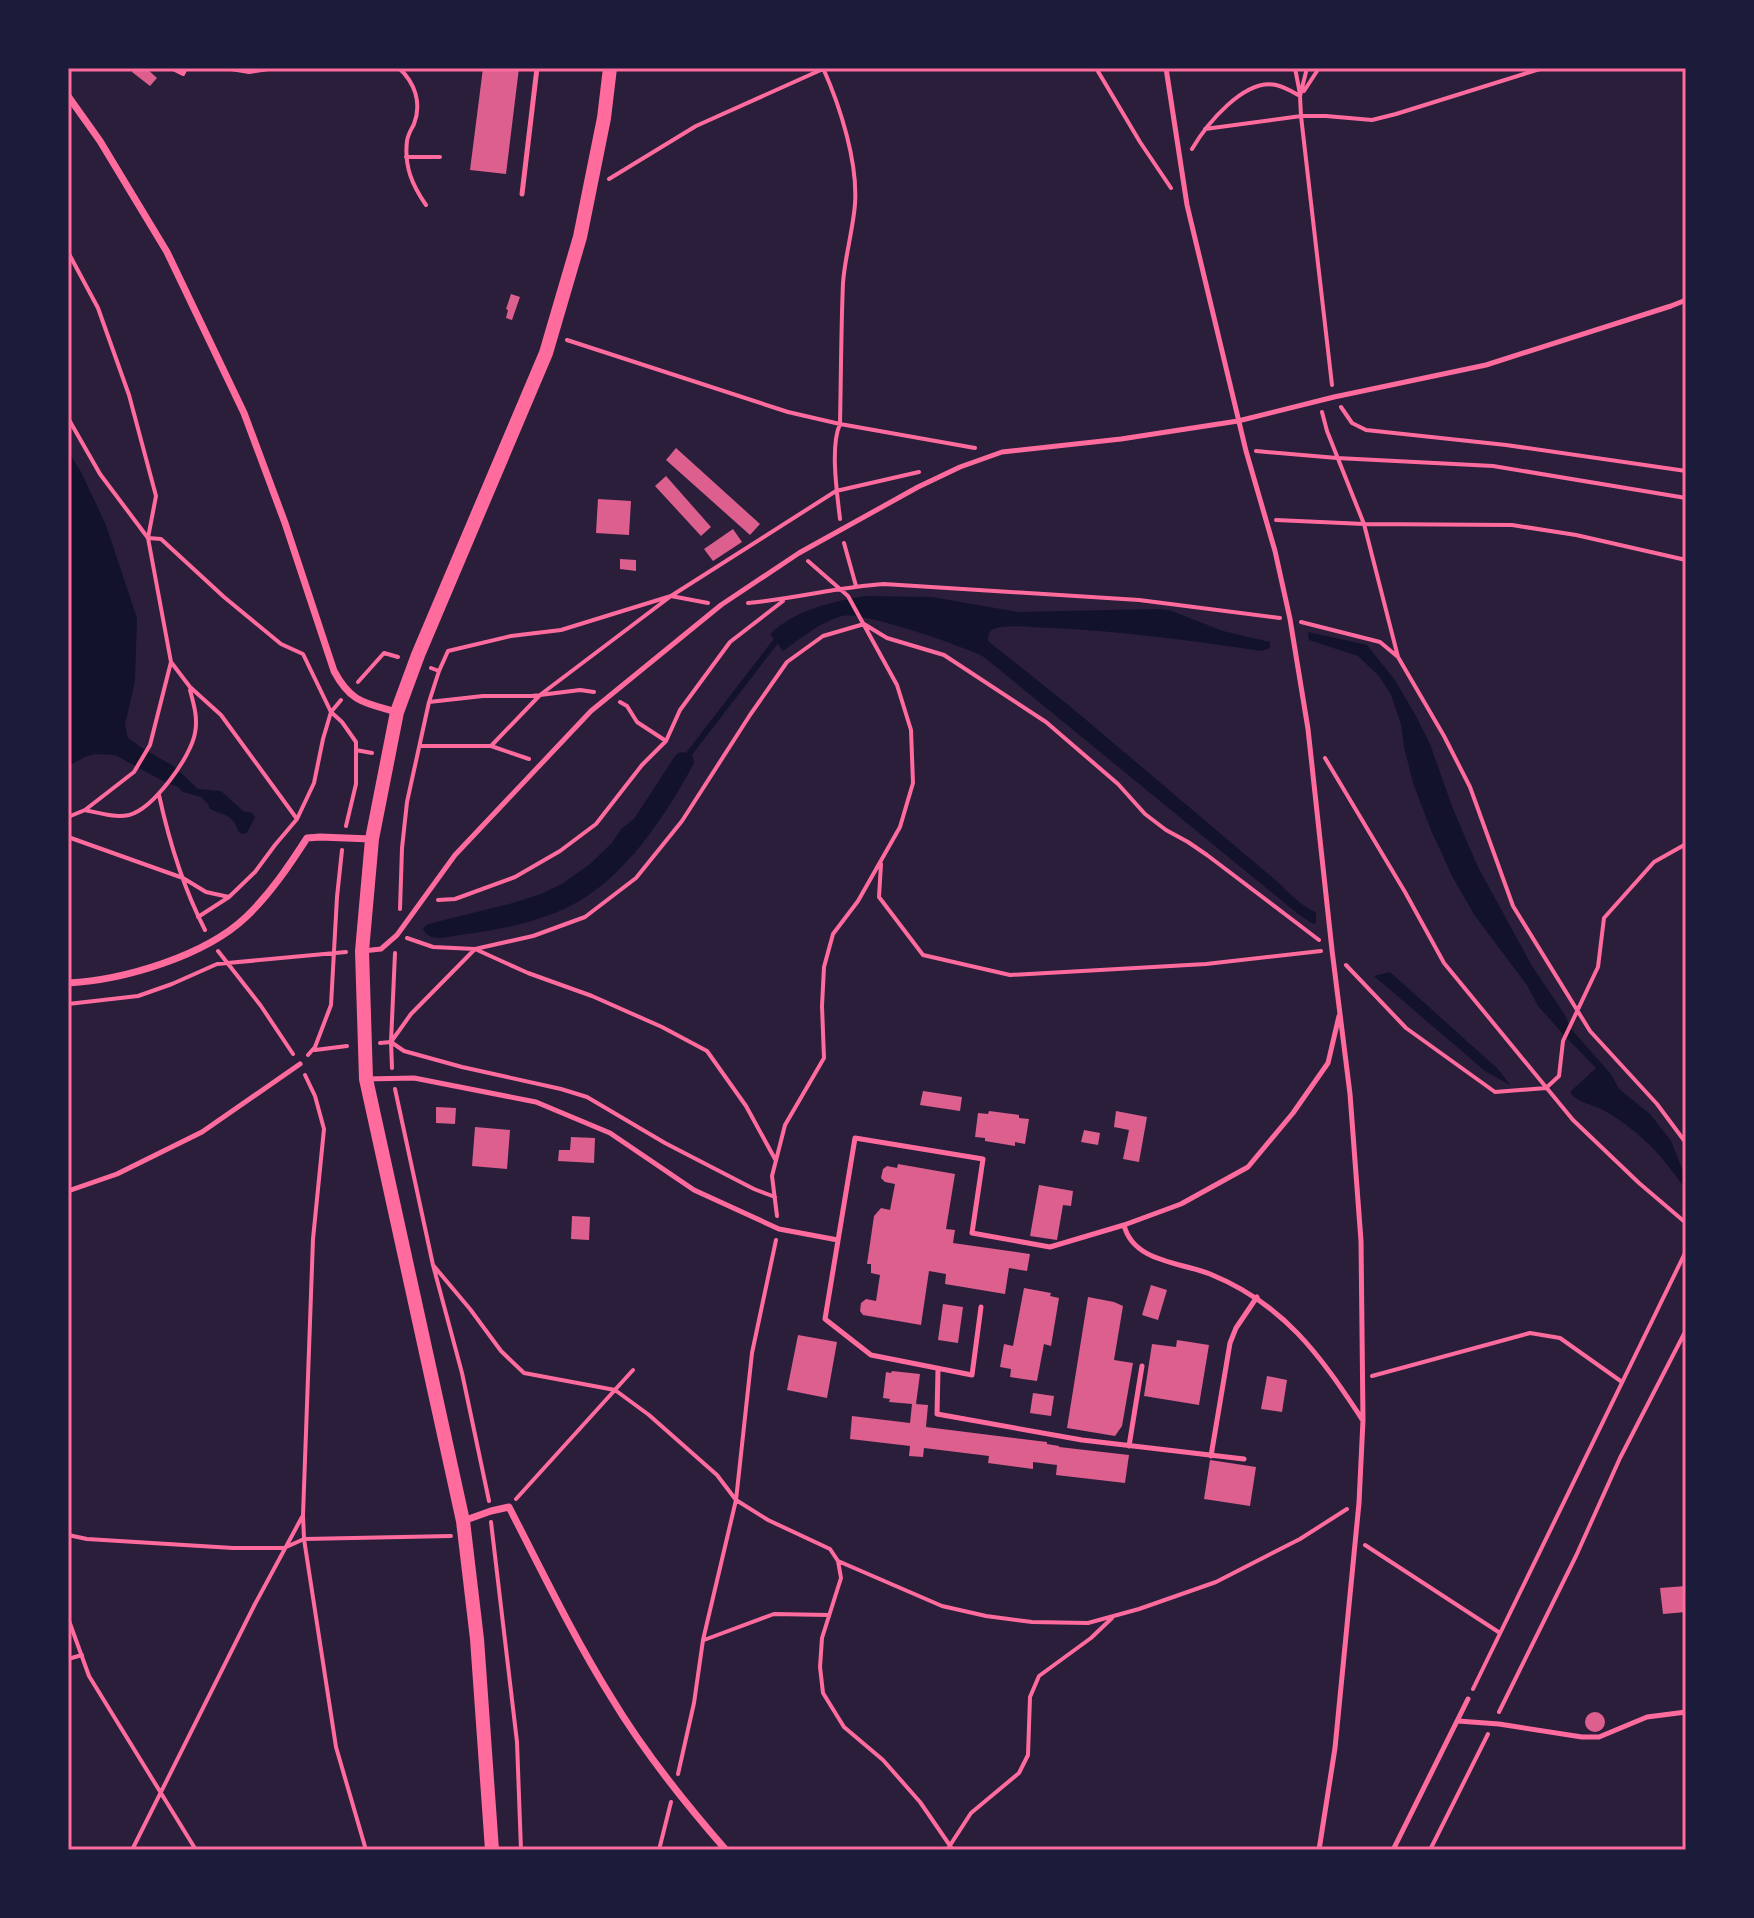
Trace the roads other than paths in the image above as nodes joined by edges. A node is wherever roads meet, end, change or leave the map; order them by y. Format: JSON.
{"nodes":[{"id":1,"x":537,"y":68,"type":"edge"},
{"id":2,"x":610,"y":68,"type":"edge"},
{"id":3,"x":1166,"y":68,"type":"edge"},
{"id":4,"x":68,"y":96,"type":"edge"},
{"id":5,"x":522,"y":194,"type":"dead end"},
{"id":6,"x":1686,"y":300,"type":"edge"},
{"id":7,"x":1238,"y":421,"type":"junction"},
{"id":8,"x":397,"y":712,"type":"junction"},
{"id":9,"x":372,"y":839,"type":"junction"},
{"id":10,"x":362,"y":951,"type":"junction"},
{"id":11,"x":68,"y":983,"type":"edge"},
{"id":12,"x":1340,"y":1013,"type":"junction"},
{"id":13,"x":300,"y":1064,"type":"road end"},
{"id":14,"x":366,"y":1079,"type":"junction"},
{"id":15,"x":68,"y":1191,"type":"edge"},
{"id":16,"x":1124,"y":1225,"type":"junction"},
{"id":17,"x":838,"y":1240,"type":"junction"},
{"id":18,"x":1257,"y":1297,"type":"junction"},
{"id":19,"x":981,"y":1307,"type":"dead end"},
{"id":20,"x":1142,"y":1366,"type":"dead end"},
{"id":21,"x":938,"y":1370,"type":"junction"},
{"id":22,"x":1363,"y":1420,"type":"junction"},
{"id":23,"x":1129,"y":1446,"type":"junction"},
{"id":24,"x":1211,"y":1456,"type":"junction"},
{"id":25,"x":1244,"y":1459,"type":"dead end"},
{"id":26,"x":463,"y":1528,"type":"junction"},
{"id":27,"x":1468,"y":1699,"type":"road end"},
{"id":28,"x":1686,"y":1712,"type":"edge"},
{"id":29,"x":1458,"y":1721,"type":"junction"},
{"id":30,"x":492,"y":1850,"type":"edge"},
{"id":31,"x":726,"y":1850,"type":"edge"},
{"id":32,"x":1319,"y":1850,"type":"edge"},
{"id":33,"x":1393,"y":1850,"type":"edge"}],
"edges":[{"from":1,"to":5,"type":"lane"},
{"from":2,"to":8,"type":"main road"},
{"from":3,"to":7,"type":"lane"},
{"from":4,"to":8,"type":"street"},
{"from":6,"to":7,"type":"lane"},
{"from":7,"to":10,"type":"lane"},
{"from":7,"to":12,"type":"lane"},
{"from":8,"to":9,"type":"main road"},
{"from":9,"to":10,"type":"main road"},
{"from":9,"to":11,"type":"street"},
{"from":10,"to":14,"type":"main road"},
{"from":12,"to":16,"type":"lane"},
{"from":12,"to":22,"type":"lane"},
{"from":13,"to":15,"type":"lane"},
{"from":14,"to":17,"type":"lane"},
{"from":14,"to":26,"type":"main road"},
{"from":16,"to":17,"type":"lane"},
{"from":16,"to":18,"type":"lane"},
{"from":17,"to":21,"type":"lane"},
{"from":18,"to":22,"type":"lane"},
{"from":18,"to":24,"type":"lane"},
{"from":19,"to":21,"type":"lane"},
{"from":20,"to":23,"type":"lane"},
{"from":21,"to":23,"type":"lane"},
{"from":22,"to":32,"type":"lane"},
{"from":23,"to":24,"type":"lane"},
{"from":24,"to":25,"type":"lane"},
{"from":26,"to":30,"type":"main road"},
{"from":26,"to":31,"type":"street"},
{"from":27,"to":29,"type":"lane"},
{"from":28,"to":29,"type":"lane"},
{"from":29,"to":33,"type":"lane"}]}
